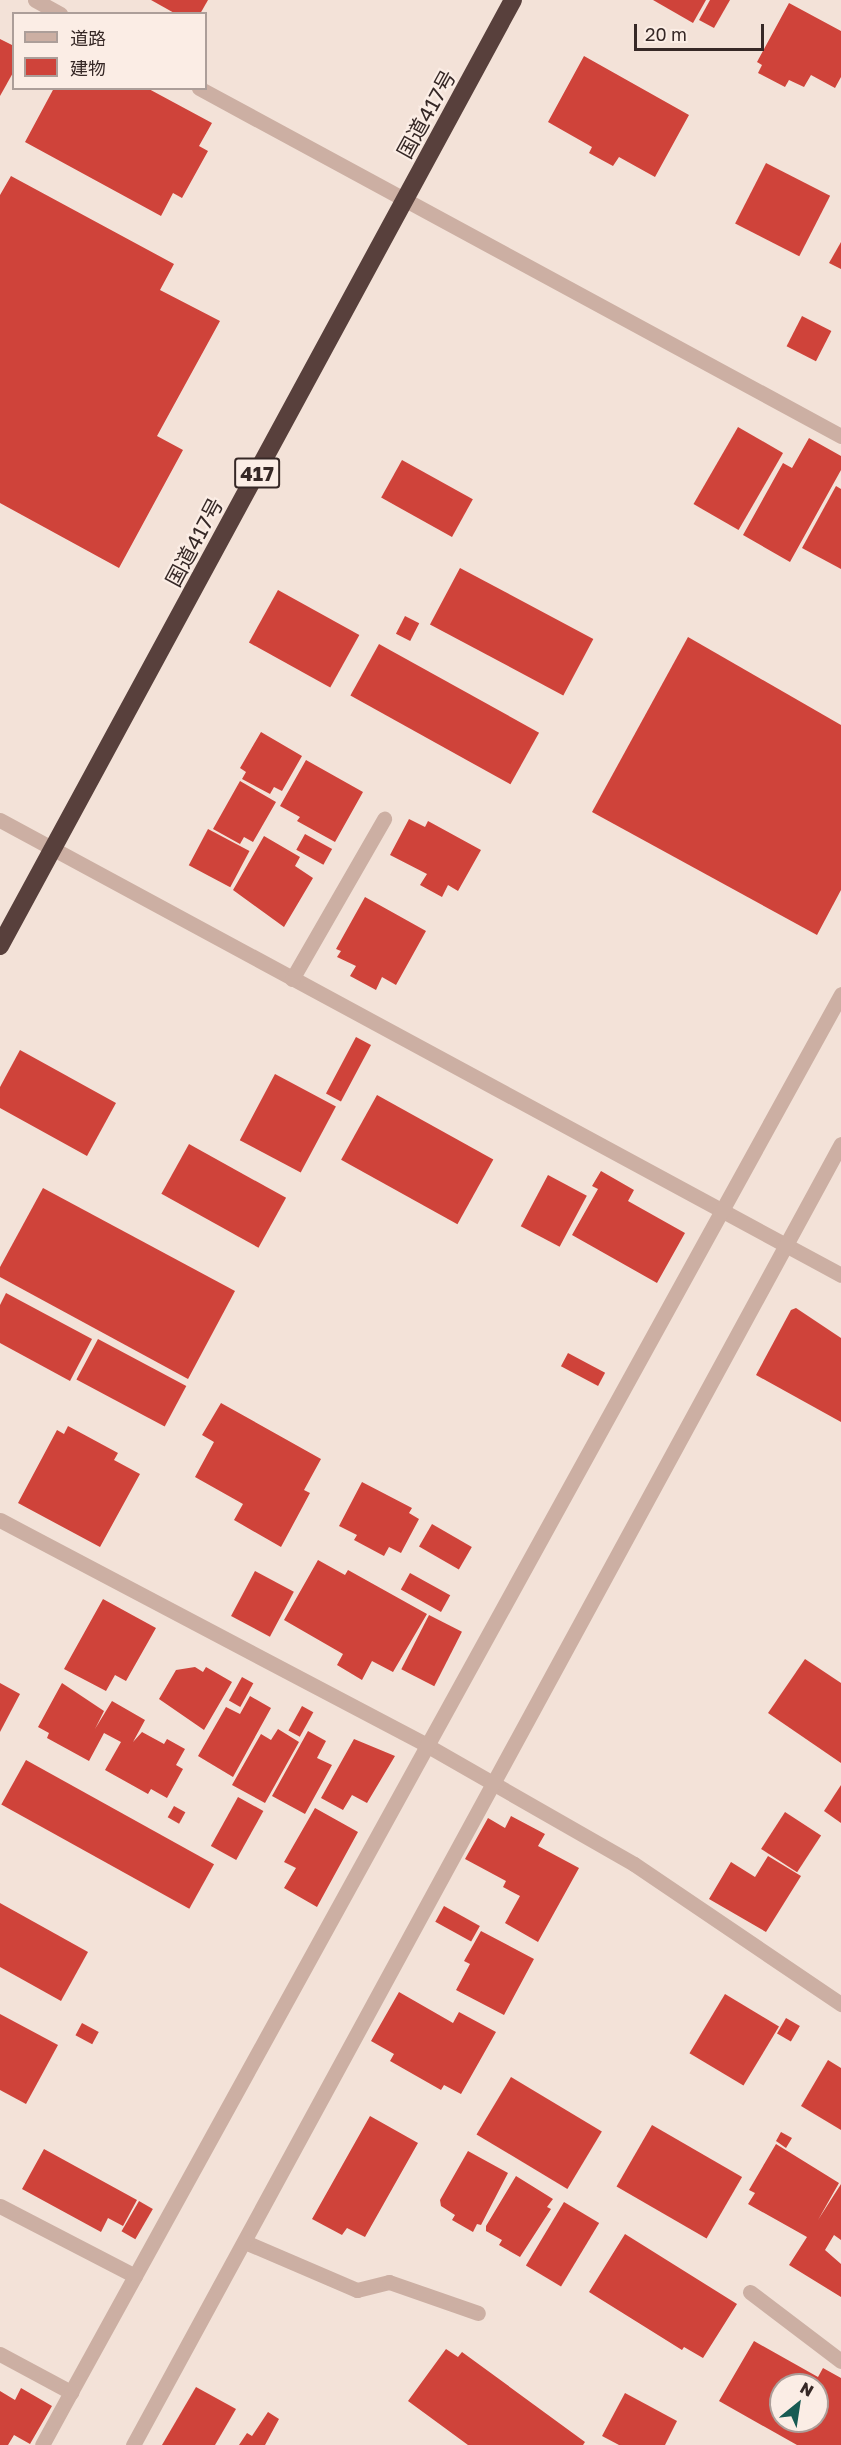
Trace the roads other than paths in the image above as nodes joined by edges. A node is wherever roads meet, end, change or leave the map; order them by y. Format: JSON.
{"nodes":[{"id":1,"x":35,"y":0,"type":"edge"},
{"id":2,"x":513,"y":0,"type":"edge"},
{"id":3,"x":56,"y":12,"type":"edge"},
{"id":4,"x":203,"y":90,"type":"edge"},
{"id":5,"x":405,"y":200,"type":"junction"},
{"id":6,"x":841,"y":436,"type":"edge"},
{"id":7,"x":384,"y":819,"type":"dead end"},
{"id":8,"x":0,"y":820,"type":"edge"},
{"id":9,"x":52,"y":850,"type":"junction"},
{"id":10,"x":0,"y":946,"type":"edge"},
{"id":11,"x":292,"y":979,"type":"junction"},
{"id":12,"x":841,"y":994,"type":"edge"},
{"id":13,"x":841,"y":1144,"type":"edge"},
{"id":14,"x":729,"y":1214,"type":"junction"},
{"id":15,"x":787,"y":1245,"type":"junction"},
{"id":16,"x":841,"y":1275,"type":"edge"},
{"id":17,"x":0,"y":1520,"type":"edge"},
{"id":18,"x":428,"y":1746,"type":"junction"},
{"id":19,"x":495,"y":1786,"type":"junction"},
{"id":20,"x":841,"y":2004,"type":"edge"},
{"id":21,"x":0,"y":2206,"type":"edge"},
{"id":22,"x":245,"y":2242,"type":"junction"},
{"id":23,"x":135,"y":2276,"type":"junction"},
{"id":24,"x":750,"y":2292,"type":"dead end"},
{"id":25,"x":478,"y":2313,"type":"dead end"},
{"id":26,"x":0,"y":2354,"type":"edge"},
{"id":27,"x":841,"y":2361,"type":"edge"},
{"id":28,"x":71,"y":2392,"type":"junction"},
{"id":29,"x":42,"y":2445,"type":"edge"},
{"id":30,"x":134,"y":2445,"type":"edge"}],
"edges":[{"from":1,"to":3,"type":"street"},
{"from":2,"to":5,"type":"highway","name":"国道417号","number":"417"},
{"from":4,"to":5,"type":"street"},
{"from":5,"to":6,"type":"street"},
{"from":5,"to":9,"type":"highway","name":"国道417号","number":"417"},
{"from":7,"to":11,"type":"street"},
{"from":8,"to":9,"type":"street"},
{"from":9,"to":10,"type":"highway","name":"国道417号","number":"417"},
{"from":9,"to":11,"type":"street"},
{"from":11,"to":14,"type":"street"},
{"from":12,"to":14,"type":"street"},
{"from":13,"to":15,"type":"street"},
{"from":14,"to":15,"type":"street"},
{"from":14,"to":18,"type":"street"},
{"from":15,"to":16,"type":"street"},
{"from":15,"to":19,"type":"street"},
{"from":17,"to":18,"type":"street"},
{"from":18,"to":19,"type":"street"},
{"from":18,"to":23,"type":"street"},
{"from":19,"to":20,"type":"street"},
{"from":19,"to":22,"type":"street"},
{"from":21,"to":23,"type":"street"},
{"from":22,"to":25,"type":"street"},
{"from":22,"to":30,"type":"street"},
{"from":23,"to":28,"type":"street"},
{"from":24,"to":27,"type":"street"},
{"from":26,"to":28,"type":"street"},
{"from":28,"to":29,"type":"street"}]}
